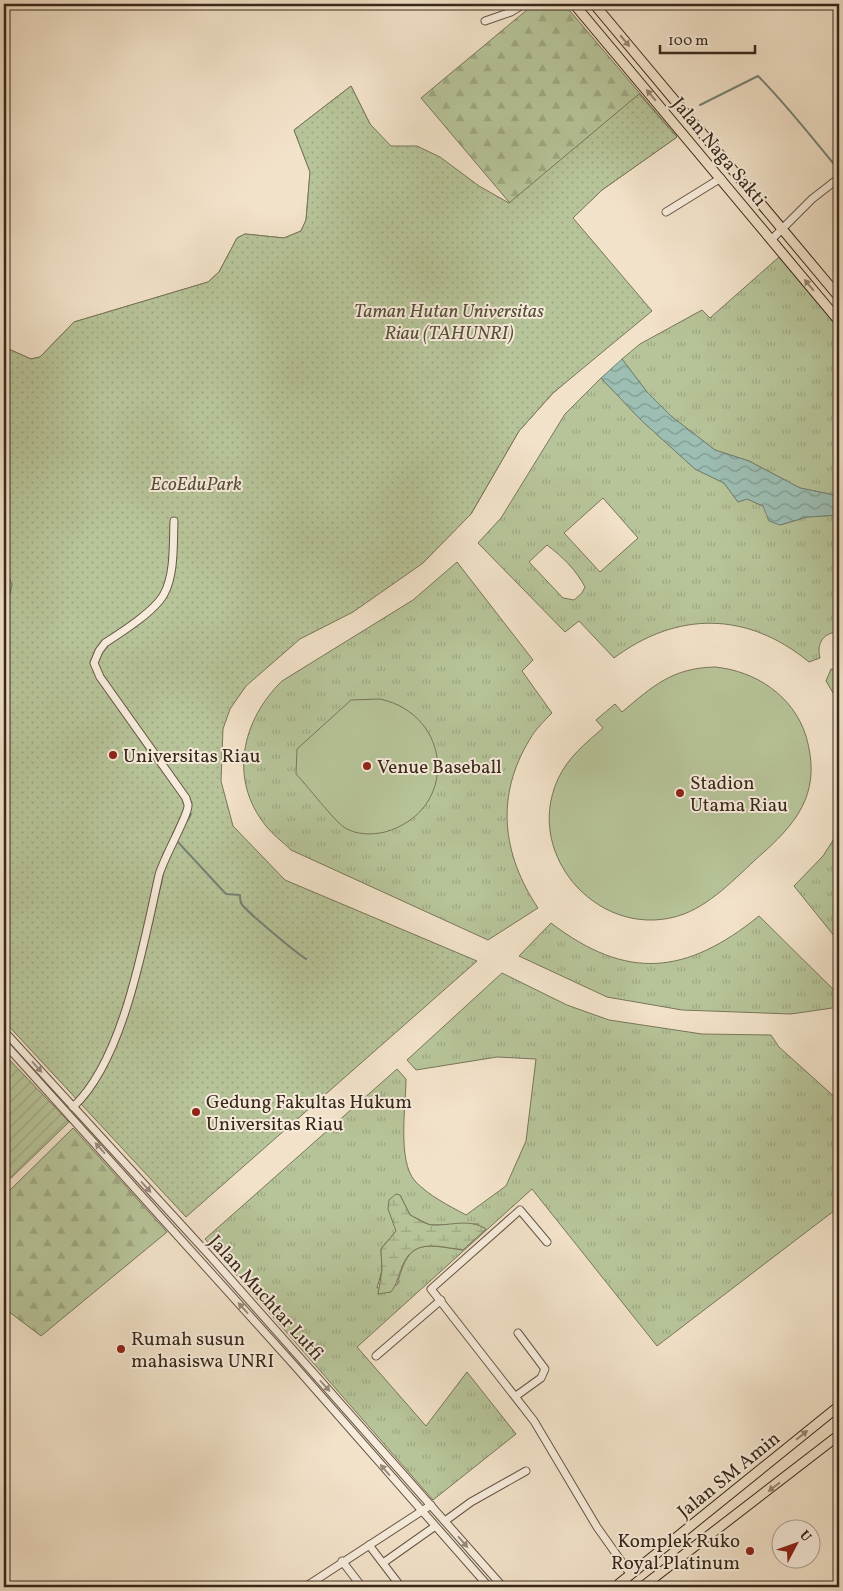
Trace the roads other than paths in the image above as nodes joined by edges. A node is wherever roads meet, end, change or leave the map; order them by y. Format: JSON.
{"nodes":[{"id":1,"x":524,"y":4,"type":"edge"},
{"id":2,"x":574,"y":4,"type":"edge"},
{"id":3,"x":594,"y":4,"type":"edge"},
{"id":4,"x":485,"y":21,"type":"dead end"},
{"id":5,"x":721,"y":178,"type":"junction"},
{"id":6,"x":839,"y":178,"type":"edge"},
{"id":7,"x":666,"y":212,"type":"dead end"},
{"id":8,"x":781,"y":228,"type":"junction"},
{"id":9,"x":772,"y":239,"type":"junction"},
{"id":10,"x":839,"y":297,"type":"edge"},
{"id":11,"x":839,"y":321,"type":"edge"},
{"id":12,"x":174,"y":521,"type":"dead end"},
{"id":13,"x":4,"y":1031,"type":"edge"},
{"id":14,"x":4,"y":1043,"type":"edge"},
{"id":15,"x":73,"y":1107,"type":"junction"},
{"id":16,"x":547,"y":1242,"type":"dead end"},
{"id":17,"x":441,"y":1300,"type":"junction"},
{"id":18,"x":518,"y":1333,"type":"dead end"},
{"id":19,"x":376,"y":1356,"type":"dead end"},
{"id":20,"x":516,"y":1396,"type":"junction"},
{"id":21,"x":839,"y":1406,"type":"edge"},
{"id":22,"x":839,"y":1435,"type":"edge"},
{"id":23,"x":526,"y":1471,"type":"dead end"},
{"id":24,"x":431,"y":1505,"type":"junction"},
{"id":25,"x":421,"y":1512,"type":"junction"},
{"id":26,"x":445,"y":1521,"type":"junction"},
{"id":27,"x":434,"y":1527,"type":"junction"},
{"id":28,"x":369,"y":1545,"type":"junction"},
{"id":29,"x":342,"y":1561,"type":"junction"},
{"id":30,"x":383,"y":1564,"type":"junction"},
{"id":31,"x":631,"y":1575,"type":"junction"},
{"id":32,"x":315,"y":1584,"type":"edge"},
{"id":33,"x":305,"y":1587,"type":"edge"},
{"id":34,"x":362,"y":1587,"type":"edge"},
{"id":35,"x":401,"y":1587,"type":"edge"},
{"id":36,"x":489,"y":1587,"type":"edge"},
{"id":37,"x":502,"y":1587,"type":"edge"},
{"id":38,"x":615,"y":1587,"type":"edge"},
{"id":39,"x":642,"y":1587,"type":"edge"}],
"edges":[{"from":1,"to":4,"type":"street"},
{"from":5,"to":2,"type":"main road","name":"Jalan Naga Sakti","one_way":true},
{"from":3,"to":8,"type":"main road","name":"Jalan Naga Sakti","one_way":true},
{"from":5,"to":7,"type":"street"},
{"from":5,"to":9,"type":"main road","name":"Jalan Naga Sakti"},
{"from":6,"to":8,"type":"street"},
{"from":8,"to":9,"type":"street"},
{"from":8,"to":10,"type":"main road","name":"Jalan Naga Sakti"},
{"from":11,"to":9,"type":"main road","name":"Jalan Naga Sakti","one_way":true},
{"from":12,"to":15,"type":"street"},
{"from":13,"to":15,"type":"street","name":"Jalan Muchtar Lutfi","one_way":true},
{"from":25,"to":14,"type":"street","name":"Jalan Muchtar Lutfi","one_way":true},
{"from":15,"to":24,"type":"street","name":"Jalan Muchtar Lutfi","one_way":true},
{"from":16,"to":17,"type":"street"},
{"from":17,"to":19,"type":"street"},
{"from":17,"to":20,"type":"street"},
{"from":18,"to":20,"type":"street"},
{"from":20,"to":31,"type":"street"},
{"from":31,"to":21,"type":"main road","name":"Jalan SM Amin","one_way":true},
{"from":22,"to":39,"type":"main road","name":"Jalan SM Amin","one_way":true},
{"from":23,"to":26,"type":"street"},
{"from":24,"to":25,"type":"street"},
{"from":24,"to":26,"type":"street","name":"Jalan Muchtar Lutfi"},
{"from":25,"to":27,"type":"street","name":"Jalan Muchtar Lutfi"},
{"from":25,"to":28,"type":"street"},
{"from":26,"to":37,"type":"street","name":"Jalan Muchtar Lutfi","one_way":true},
{"from":27,"to":30,"type":"street"},
{"from":27,"to":36,"type":"street","name":"Jalan Muchtar Lutfi"},
{"from":28,"to":29,"type":"street"},
{"from":28,"to":30,"type":"street"},
{"from":29,"to":32,"type":"street"},
{"from":29,"to":34,"type":"street"},
{"from":30,"to":35,"type":"street"},
{"from":31,"to":38,"type":"main road","name":"Jalan SM Amin"},
{"from":32,"to":33,"type":"street"}]}
